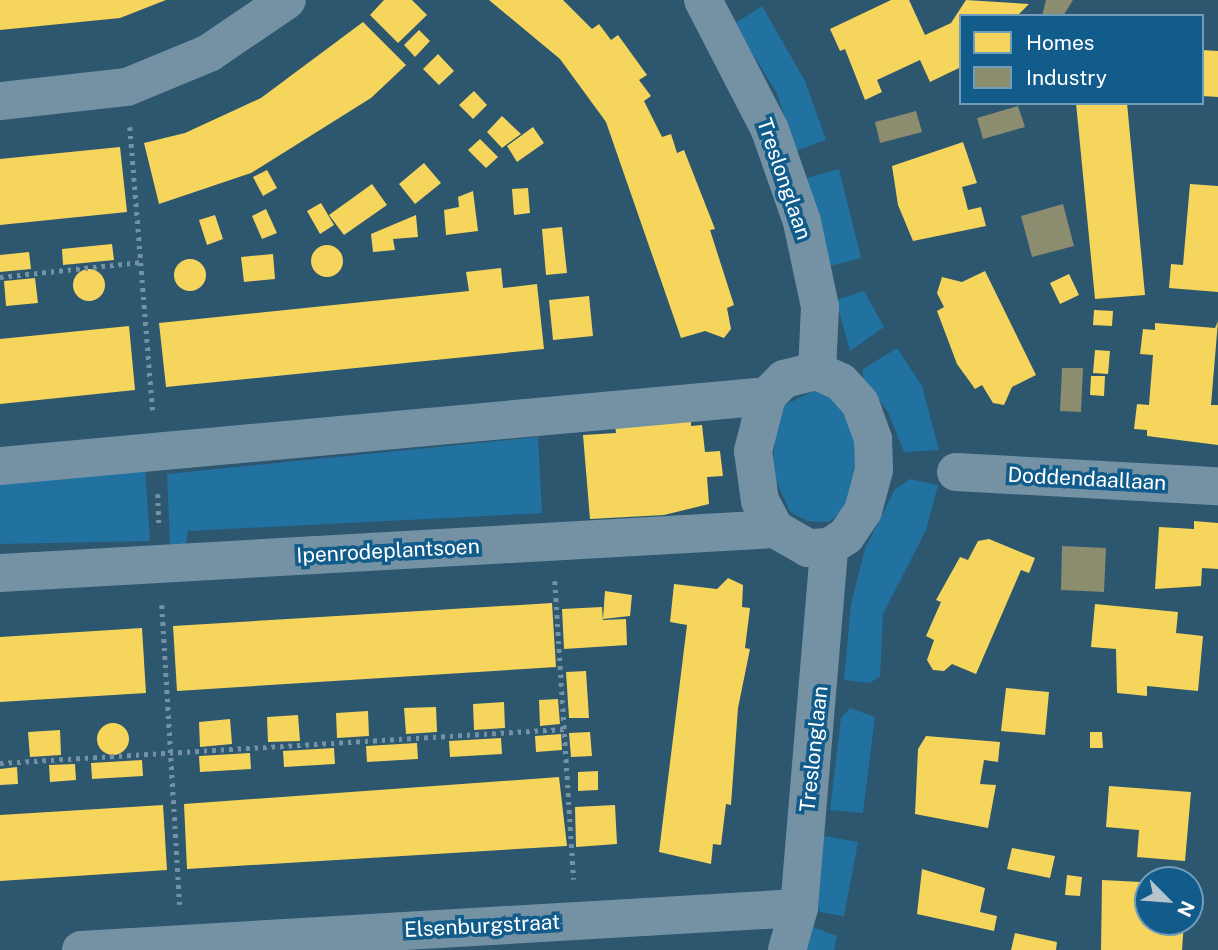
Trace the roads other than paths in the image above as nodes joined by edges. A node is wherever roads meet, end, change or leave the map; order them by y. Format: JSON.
{"nodes":[{"id":1,"x":287,"y":0,"type":"edge"},
{"id":2,"x":710,"y":2,"type":"edge"},
{"id":3,"x":0,"y":101,"type":"edge"},
{"id":4,"x":817,"y":372,"type":"junction"},
{"id":5,"x":767,"y":396,"type":"junction"},
{"id":6,"x":0,"y":466,"type":"edge"},
{"id":7,"x":956,"y":472,"type":"dead end"},
{"id":8,"x":1218,"y":486,"type":"edge"},
{"id":9,"x":775,"y":529,"type":"junction"},
{"id":10,"x":829,"y":547,"type":"junction"},
{"id":11,"x":0,"y":573,"type":"edge"},
{"id":12,"x":799,"y":908,"type":"junction"},
{"id":13,"x":81,"y":950,"type":"edge"},
{"id":14,"x":787,"y":950,"type":"edge"}],
"edges":[{"from":1,"to":3,"type":"street"},
{"from":2,"to":4,"type":"street","name":"Treslonglaan"},
{"from":4,"to":5,"type":"street"},
{"from":4,"to":10,"type":"street"},
{"from":5,"to":6,"type":"street"},
{"from":5,"to":9,"type":"street"},
{"from":7,"to":8,"type":"street","name":"Doddendaallaan"},
{"from":9,"to":10,"type":"street"},
{"from":9,"to":11,"type":"street","name":"Ipenrodeplantsoen"},
{"from":10,"to":12,"type":"street","name":"Treslonglaan"},
{"from":12,"to":13,"type":"street","name":"Elsenburgstraat"},
{"from":12,"to":14,"type":"street","name":"Treslonglaan"}]}
